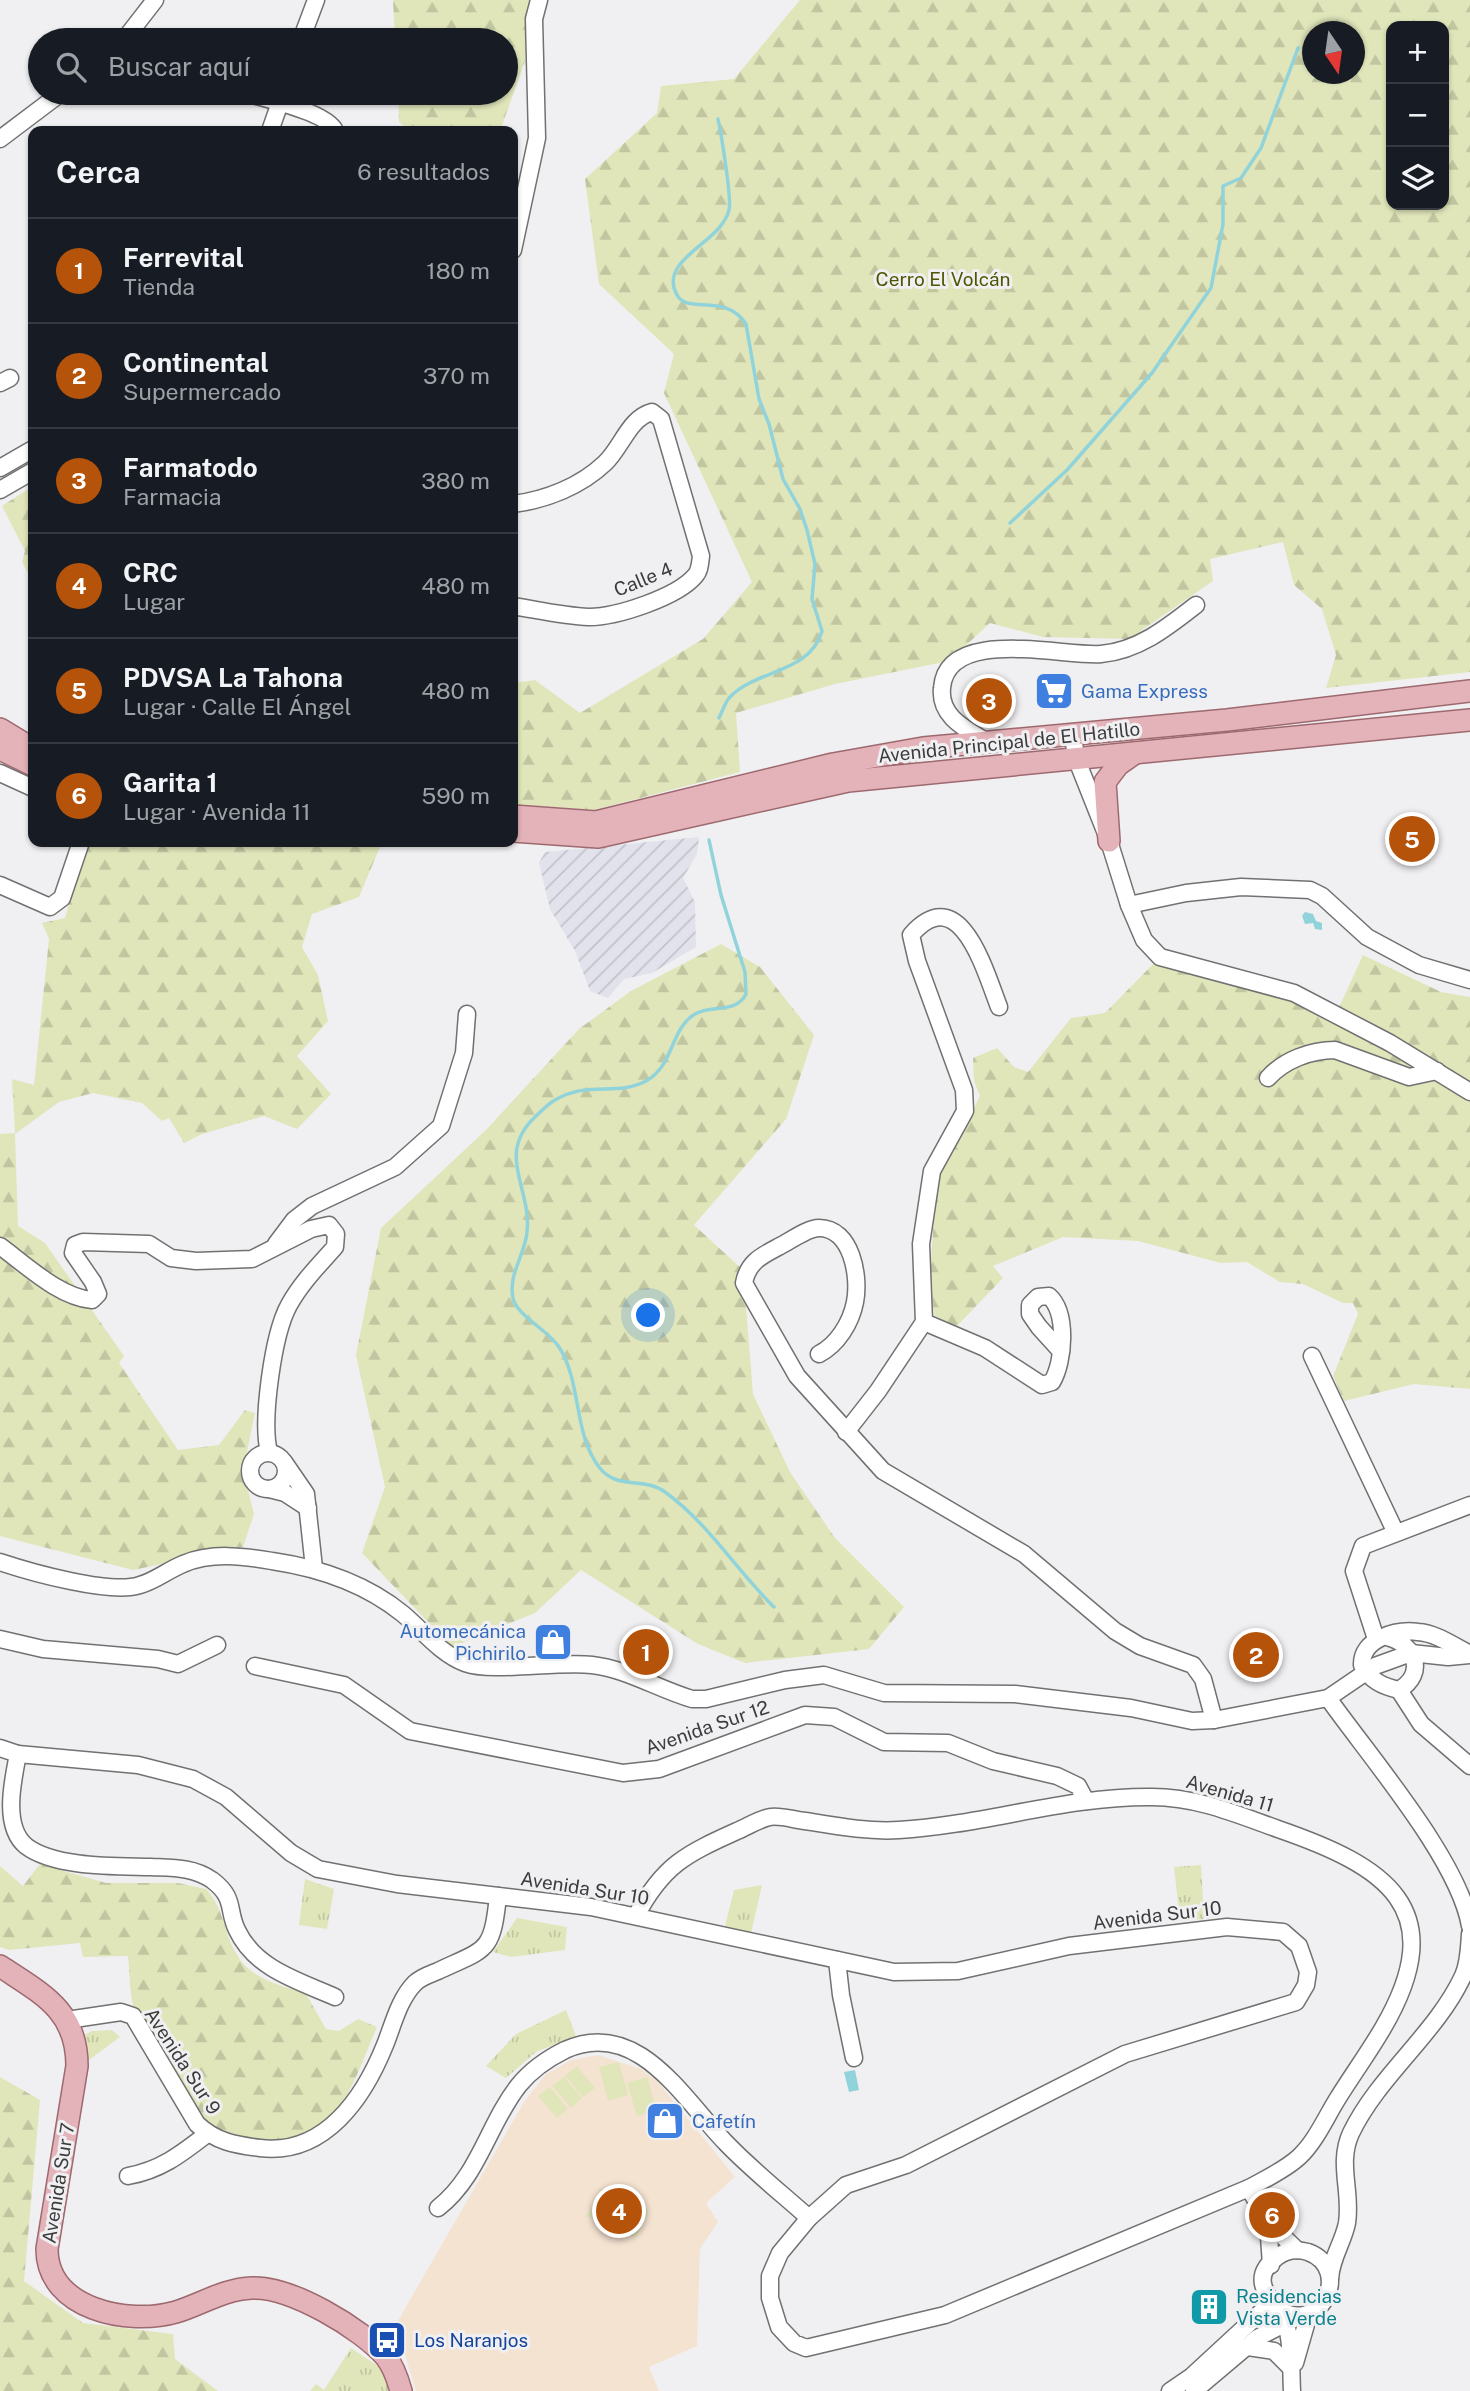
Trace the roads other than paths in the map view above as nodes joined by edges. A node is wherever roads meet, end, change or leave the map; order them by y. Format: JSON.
{"nodes":[{"id":1,"x":155,"y":0,"type":"edge"},
{"id":2,"x":316,"y":0,"type":"edge"},
{"id":3,"x":539,"y":0,"type":"edge"},
{"id":4,"x":133,"y":28,"type":"edge"},
{"id":5,"x":306,"y":28,"type":"edge"},
{"id":6,"x":45,"y":105,"type":"edge"},
{"id":7,"x":279,"y":105,"type":"edge"},
{"id":8,"x":297,"y":105,"type":"edge"},
{"id":9,"x":272,"y":126,"type":"edge"},
{"id":10,"x":331,"y":126,"type":"edge"},
{"id":11,"x":0,"y":139,"type":"edge"},
{"id":12,"x":518,"y":227,"type":"edge"},
{"id":13,"x":28,"y":452,"type":"edge"},
{"id":14,"x":0,"y":468,"type":"edge"},
{"id":15,"x":28,"y":474,"type":"edge"},
{"id":16,"x":0,"y":491,"type":"edge"},
{"id":17,"x":518,"y":503,"type":"edge"},
{"id":18,"x":1196,"y":605,"type":"dead end"},
{"id":19,"x":518,"y":607,"type":"edge"},
{"id":20,"x":1470,"y":691,"type":"edge"},
{"id":21,"x":1470,"y":720,"type":"edge"},
{"id":22,"x":0,"y":729,"type":"edge"},
{"id":23,"x":1073,"y":735,"type":"junction"},
{"id":24,"x":987,"y":741,"type":"junction"},
{"id":25,"x":28,"y":746,"type":"edge"},
{"id":26,"x":0,"y":748,"type":"edge"},
{"id":27,"x":1136,"y":753,"type":"junction"},
{"id":28,"x":1076,"y":758,"type":"junction"},
{"id":29,"x":28,"y":762,"type":"edge"},
{"id":30,"x":0,"y":773,"type":"edge"},
{"id":31,"x":28,"y":786,"type":"edge"},
{"id":32,"x":518,"y":816,"type":"edge"},
{"id":33,"x":518,"y":831,"type":"edge"},
{"id":34,"x":1109,"y":841,"type":"junction"},
{"id":35,"x":80,"y":847,"type":"edge"},
{"id":36,"x":0,"y":886,"type":"edge"},
{"id":37,"x":1129,"y":905,"type":"junction"},
{"id":38,"x":1470,"y":980,"type":"edge"},
{"id":39,"x":999,"y":1007,"type":"dead end"},
{"id":40,"x":467,"y":1014,"type":"dead end"},
{"id":41,"x":1437,"y":1071,"type":"junction"},
{"id":42,"x":1268,"y":1078,"type":"dead end"},
{"id":43,"x":1470,"y":1092,"type":"edge"},
{"id":44,"x":0,"y":1246,"type":"edge"},
{"id":45,"x":275,"y":1246,"type":"junction"},
{"id":46,"x":924,"y":1322,"type":"junction"},
{"id":47,"x":1059,"y":1349,"type":"dead end"},
{"id":48,"x":819,"y":1354,"type":"dead end"},
{"id":49,"x":1312,"y":1356,"type":"dead end"},
{"id":50,"x":846,"y":1432,"type":"junction"},
{"id":51,"x":269,"y":1452,"type":"junction"},
{"id":52,"x":284,"y":1462,"type":"junction"},
{"id":53,"x":269,"y":1489,"type":"junction"},
{"id":54,"x":1470,"y":1505,"type":"edge"},
{"id":55,"x":308,"y":1508,"type":"junction"},
{"id":56,"x":1395,"y":1531,"type":"junction"},
{"id":57,"x":0,"y":1562,"type":"edge"},
{"id":58,"x":314,"y":1568,"type":"junction"},
{"id":59,"x":1382,"y":1638,"type":"junction"},
{"id":60,"x":0,"y":1639,"type":"edge"},
{"id":61,"x":217,"y":1645,"type":"dead end"},
{"id":62,"x":1410,"y":1653,"type":"junction"},
{"id":63,"x":1470,"y":1654,"type":"edge"},
{"id":64,"x":255,"y":1667,"type":"dead end"},
{"id":65,"x":1366,"y":1673,"type":"junction"},
{"id":66,"x":1399,"y":1690,"type":"junction"},
{"id":67,"x":1328,"y":1698,"type":"junction"},
{"id":68,"x":1214,"y":1720,"type":"junction"},
{"id":69,"x":0,"y":1748,"type":"edge"},
{"id":70,"x":18,"y":1754,"type":"junction"},
{"id":71,"x":1470,"y":1766,"type":"edge"},
{"id":72,"x":1086,"y":1801,"type":"junction"},
{"id":73,"x":498,"y":1896,"type":"junction"},
{"id":74,"x":636,"y":1916,"type":"junction"},
{"id":75,"x":1470,"y":1926,"type":"edge"},
{"id":76,"x":1470,"y":1934,"type":"edge"},
{"id":77,"x":837,"y":1961,"type":"junction"},
{"id":78,"x":0,"y":1966,"type":"edge"},
{"id":79,"x":335,"y":1997,"type":"dead end"},
{"id":80,"x":67,"y":2020,"type":"junction"},
{"id":81,"x":854,"y":2058,"type":"dead end"},
{"id":82,"x":207,"y":2134,"type":"junction"},
{"id":83,"x":128,"y":2176,"type":"dead end"},
{"id":84,"x":1248,"y":2188,"type":"junction"},
{"id":85,"x":438,"y":2208,"type":"dead end"},
{"id":86,"x":809,"y":2218,"type":"junction"},
{"id":87,"x":1268,"y":2222,"type":"junction"},
{"id":88,"x":1347,"y":2222,"type":"junction"},
{"id":89,"x":1301,"y":2251,"type":"junction"},
{"id":90,"x":1270,"y":2265,"type":"junction"},
{"id":91,"x":1330,"y":2279,"type":"junction"},
{"id":92,"x":1272,"y":2305,"type":"junction"},
{"id":93,"x":1298,"y":2318,"type":"junction"},
{"id":94,"x":1248,"y":2347,"type":"junction"},
{"id":95,"x":1290,"y":2367,"type":"junction"},
{"id":96,"x":401,"y":2391,"type":"edge"},
{"id":97,"x":1170,"y":2391,"type":"edge"},
{"id":98,"x":1194,"y":2391,"type":"edge"},
{"id":99,"x":1292,"y":2391,"type":"edge"}],
"edges":[{"from":1,"to":4,"type":"street"},
{"from":2,"to":5,"type":"street"},
{"from":3,"to":12,"type":"street"},
{"from":6,"to":11,"type":"street"},
{"from":7,"to":9,"type":"street"},
{"from":8,"to":10,"type":"street"},
{"from":13,"to":14,"type":"street"},
{"from":15,"to":16,"type":"street"},
{"from":17,"to":19,"type":"street","name":"Calle 4"},
{"from":18,"to":24,"type":"street"},
{"from":20,"to":23,"type":"main road","name":"Avenida Principal de El Hatillo"},
{"from":21,"to":27,"type":"main road","name":"Avenida Principal de El Hatillo"},
{"from":22,"to":25,"type":"main road"},
{"from":23,"to":24,"type":"main road","name":"Avenida Principal de El Hatillo"},
{"from":23,"to":28,"type":"street"},
{"from":24,"to":32,"type":"main road","name":"Avenida Principal de El Hatillo"},
{"from":26,"to":29,"type":"main road"},
{"from":27,"to":28,"type":"main road","name":"Avenida Principal de El Hatillo"},
{"from":27,"to":34,"type":"main road"},
{"from":28,"to":33,"type":"main road","name":"Avenida Principal de El Hatillo"},
{"from":28,"to":34,"type":"street"},
{"from":30,"to":31,"type":"street"},
{"from":34,"to":37,"type":"street"},
{"from":35,"to":36,"type":"street"},
{"from":37,"to":38,"type":"street"},
{"from":37,"to":41,"type":"street"},
{"from":39,"to":46,"type":"street"},
{"from":40,"to":45,"type":"street"},
{"from":41,"to":42,"type":"street"},
{"from":41,"to":43,"type":"street"},
{"from":44,"to":45,"type":"street"},
{"from":45,"to":51,"type":"street"},
{"from":46,"to":47,"type":"street"},
{"from":46,"to":50,"type":"street"},
{"from":48,"to":50,"type":"street"},
{"from":49,"to":56,"type":"street"},
{"from":50,"to":68,"type":"street"},
{"from":51,"to":52,"type":"street"},
{"from":51,"to":53,"type":"street"},
{"from":52,"to":53,"type":"street"},
{"from":52,"to":55,"type":"street"},
{"from":53,"to":55,"type":"street"},
{"from":54,"to":56,"type":"street"},
{"from":55,"to":58,"type":"street"},
{"from":56,"to":59,"type":"street"},
{"from":57,"to":58,"type":"street"},
{"from":58,"to":68,"type":"street"},
{"from":59,"to":62,"type":"street"},
{"from":59,"to":63,"type":"street"},
{"from":59,"to":65,"type":"street"},
{"from":60,"to":61,"type":"street"},
{"from":62,"to":63,"type":"street"},
{"from":62,"to":65,"type":"street"},
{"from":62,"to":66,"type":"street"},
{"from":64,"to":72,"type":"street","name":"Avenida Sur 12"},
{"from":65,"to":66,"type":"street"},
{"from":65,"to":67,"type":"street"},
{"from":66,"to":71,"type":"street"},
{"from":67,"to":68,"type":"street"},
{"from":67,"to":75,"type":"street"},
{"from":69,"to":70,"type":"street","name":"Avenida Sur 10"},
{"from":70,"to":73,"type":"street","name":"Avenida Sur 10"},
{"from":70,"to":79,"type":"street"},
{"from":72,"to":74,"type":"street","name":"Avenida 11"},
{"from":72,"to":84,"type":"street","name":"Avenida 11"},
{"from":73,"to":74,"type":"street","name":"Avenida Sur 10"},
{"from":73,"to":82,"type":"street","name":"Avenida Sur 9"},
{"from":74,"to":77,"type":"street","name":"Avenida Sur 10"},
{"from":76,"to":88,"type":"street"},
{"from":77,"to":81,"type":"street"},
{"from":77,"to":86,"type":"street","name":"Avenida Sur 10"},
{"from":78,"to":80,"type":"main road","name":"Avenida Sur 7"},
{"from":80,"to":82,"type":"street","name":"Avenida Sur 9"},
{"from":80,"to":96,"type":"main road","name":"Avenida Sur 7"},
{"from":82,"to":83,"type":"street"},
{"from":84,"to":86,"type":"street","name":"Avenida Sur 10"},
{"from":84,"to":87,"type":"street"},
{"from":85,"to":86,"type":"street"},
{"from":87,"to":89,"type":"street"},
{"from":87,"to":90,"type":"street"},
{"from":88,"to":89,"type":"street"},
{"from":88,"to":91,"type":"street"},
{"from":89,"to":90,"type":"street"},
{"from":89,"to":91,"type":"street"},
{"from":90,"to":92,"type":"street"},
{"from":91,"to":93,"type":"street"},
{"from":92,"to":93,"type":"street"},
{"from":92,"to":97,"type":"street"},
{"from":93,"to":94,"type":"street"},
{"from":93,"to":95,"type":"street"},
{"from":93,"to":95,"type":"street"},
{"from":94,"to":95,"type":"street"},
{"from":94,"to":98,"type":"street"},
{"from":95,"to":99,"type":"street"}]}
